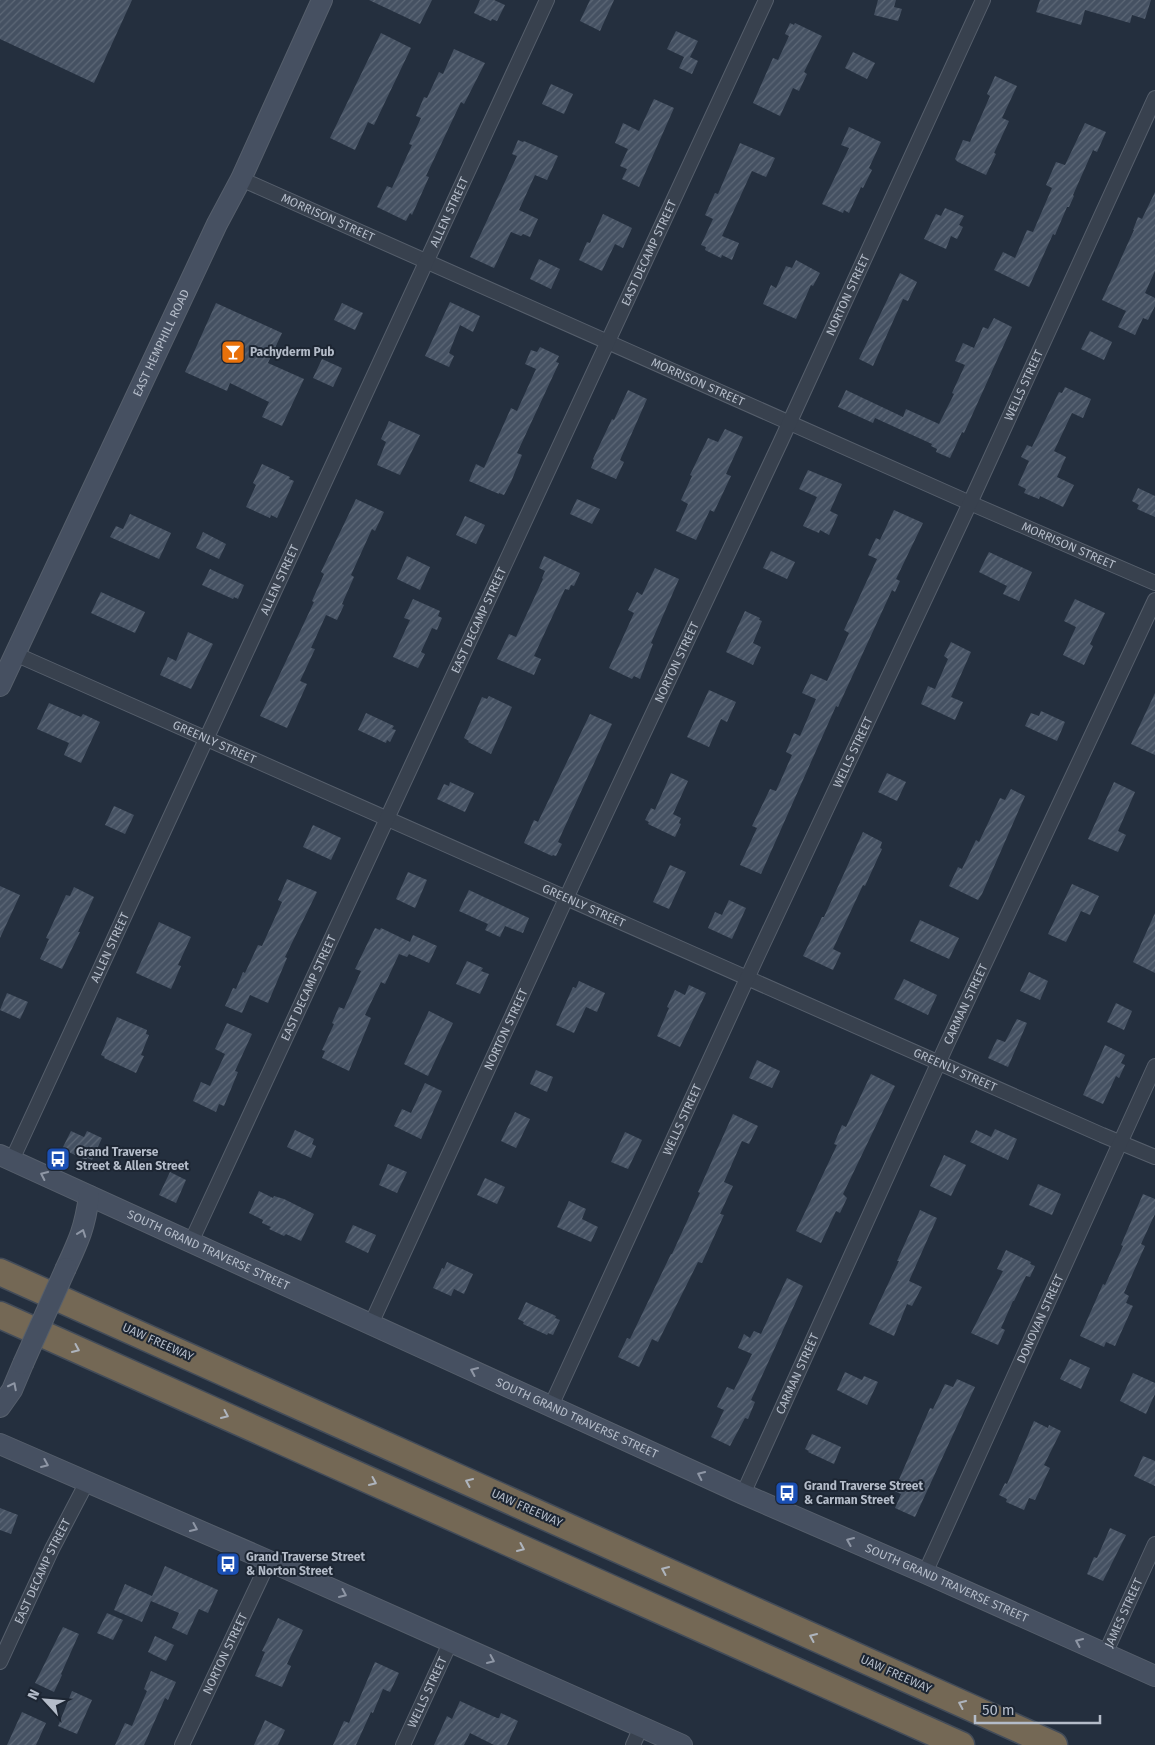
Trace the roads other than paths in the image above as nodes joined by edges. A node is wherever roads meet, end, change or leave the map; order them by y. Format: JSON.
{"nodes":[{"id":1,"x":322,"y":0,"type":"edge"},
{"id":2,"x":548,"y":0,"type":"edge"},
{"id":3,"x":766,"y":0,"type":"edge"},
{"id":4,"x":983,"y":0,"type":"edge"},
{"id":5,"x":1155,"y":98,"type":"edge"},
{"id":6,"x":241,"y":178,"type":"junction"},
{"id":7,"x":427,"y":261,"type":"junction"},
{"id":8,"x":608,"y":341,"type":"junction"},
{"id":9,"x":789,"y":422,"type":"junction"},
{"id":10,"x":970,"y":503,"type":"junction"},
{"id":11,"x":1155,"y":583,"type":"edge"},
{"id":12,"x":1155,"y":600,"type":"edge"},
{"id":13,"x":15,"y":654,"type":"junction"},
{"id":14,"x":0,"y":686,"type":"edge"},
{"id":15,"x":206,"y":738,"type":"junction"},
{"id":16,"x":386,"y":818,"type":"junction"},
{"id":17,"x":566,"y":898,"type":"junction"},
{"id":18,"x":748,"y":978,"type":"junction"},
{"id":19,"x":939,"y":1062,"type":"junction"},
{"id":20,"x":1155,"y":1066,"type":"edge"},
{"id":21,"x":1119,"y":1143,"type":"junction"},
{"id":22,"x":1155,"y":1157,"type":"edge"},
{"id":23,"x":6,"y":1158,"type":"edge"},
{"id":24,"x":89,"y":1196,"type":"junction"},
{"id":25,"x":191,"y":1242,"type":"junction"},
{"id":26,"x":0,"y":1272,"type":"edge"},
{"id":27,"x":0,"y":1314,"type":"edge"},
{"id":28,"x":371,"y":1324,"type":"junction"},
{"id":29,"x":551,"y":1406,"type":"junction"},
{"id":30,"x":0,"y":1407,"type":"edge"},
{"id":31,"x":0,"y":1444,"type":"edge"},
{"id":32,"x":87,"y":1482,"type":"junction"},
{"id":33,"x":743,"y":1494,"type":"junction"},
{"id":34,"x":1155,"y":1544,"type":"edge"},
{"id":35,"x":269,"y":1561,"type":"junction"},
{"id":36,"x":925,"y":1573,"type":"junction"},
{"id":37,"x":450,"y":1642,"type":"junction"},
{"id":38,"x":1105,"y":1654,"type":"junction"},
{"id":39,"x":0,"y":1662,"type":"edge"},
{"id":40,"x":1155,"y":1676,"type":"edge"},
{"id":41,"x":641,"y":1726,"type":"junction"},
{"id":42,"x":182,"y":1745,"type":"edge"},
{"id":43,"x":403,"y":1745,"type":"edge"},
{"id":44,"x":632,"y":1745,"type":"edge"},
{"id":45,"x":682,"y":1745,"type":"edge"},
{"id":46,"x":961,"y":1745,"type":"edge"},
{"id":47,"x":1054,"y":1745,"type":"edge"}],
"edges":[{"from":1,"to":6,"type":"main road","name":"EAST HEMPHILL ROAD"},
{"from":2,"to":7,"type":"street","name":"ALLEN STREET"},
{"from":3,"to":8,"type":"street","name":"EAST DECAMP STREET"},
{"from":4,"to":9,"type":"street","name":"NORTON STREET"},
{"from":5,"to":10,"type":"street","name":"WELLS STREET"},
{"from":6,"to":7,"type":"street","name":"MORRISON STREET"},
{"from":6,"to":13,"type":"main road","name":"EAST HEMPHILL ROAD"},
{"from":7,"to":8,"type":"street","name":"MORRISON STREET"},
{"from":7,"to":15,"type":"street","name":"ALLEN STREET"},
{"from":8,"to":9,"type":"street","name":"MORRISON STREET"},
{"from":8,"to":16,"type":"street","name":"EAST DECAMP STREET"},
{"from":9,"to":10,"type":"street","name":"MORRISON STREET"},
{"from":9,"to":17,"type":"street","name":"NORTON STREET"},
{"from":10,"to":11,"type":"street","name":"MORRISON STREET"},
{"from":10,"to":18,"type":"street","name":"WELLS STREET"},
{"from":12,"to":19,"type":"street","name":"CARMAN STREET"},
{"from":13,"to":14,"type":"main road","name":"EAST HEMPHILL ROAD"},
{"from":13,"to":15,"type":"street","name":"GREENLY STREET"},
{"from":15,"to":16,"type":"street","name":"GREENLY STREET"},
{"from":15,"to":23,"type":"street","name":"ALLEN STREET"},
{"from":16,"to":17,"type":"street","name":"GREENLY STREET"},
{"from":16,"to":25,"type":"street","name":"EAST DECAMP STREET"},
{"from":17,"to":18,"type":"street","name":"GREENLY STREET"},
{"from":17,"to":28,"type":"street","name":"NORTON STREET"},
{"from":18,"to":19,"type":"street","name":"GREENLY STREET"},
{"from":18,"to":29,"type":"street","name":"WELLS STREET"},
{"from":19,"to":21,"type":"street","name":"GREENLY STREET"},
{"from":19,"to":33,"type":"street","name":"CARMAN STREET"},
{"from":20,"to":21,"type":"street","name":"DONOVAN STREET"},
{"from":21,"to":22,"type":"street","name":"GREENLY STREET"},
{"from":21,"to":36,"type":"street","name":"DONOVAN STREET"},
{"from":24,"to":23,"type":"main road","name":"SOUTH GRAND TRAVERSE STREET","one_way":true},
{"from":24,"to":25,"type":"main road","name":"SOUTH GRAND TRAVERSE STREET"},
{"from":30,"to":24,"type":"main road","one_way":true,"bridge":true},
{"from":25,"to":28,"type":"main road","name":"SOUTH GRAND TRAVERSE STREET"},
{"from":47,"to":26,"type":"highway","name":"UAW FREEWAY","one_way":true},
{"from":27,"to":46,"type":"highway","one_way":true},
{"from":29,"to":28,"type":"main road","name":"SOUTH GRAND TRAVERSE STREET","one_way":true},
{"from":33,"to":29,"type":"main road","name":"SOUTH GRAND TRAVERSE STREET","one_way":true},
{"from":31,"to":32,"type":"main road","one_way":true},
{"from":32,"to":35,"type":"main road","one_way":true},
{"from":32,"to":39,"type":"street","name":"EAST DECAMP STREET"},
{"from":36,"to":33,"type":"main road","name":"SOUTH GRAND TRAVERSE STREET","one_way":true},
{"from":34,"to":38,"type":"street","name":"JAMES STREET"},
{"from":35,"to":37,"type":"main road","one_way":true},
{"from":35,"to":42,"type":"street","name":"NORTON STREET"},
{"from":38,"to":36,"type":"main road","name":"SOUTH GRAND TRAVERSE STREET","one_way":true},
{"from":37,"to":41,"type":"main road","one_way":true},
{"from":37,"to":43,"type":"street","name":"WELLS STREET"},
{"from":38,"to":40,"type":"main road","name":"SOUTH GRAND TRAVERSE STREET"},
{"from":41,"to":44,"type":"street"},
{"from":41,"to":45,"type":"main road"}]}
